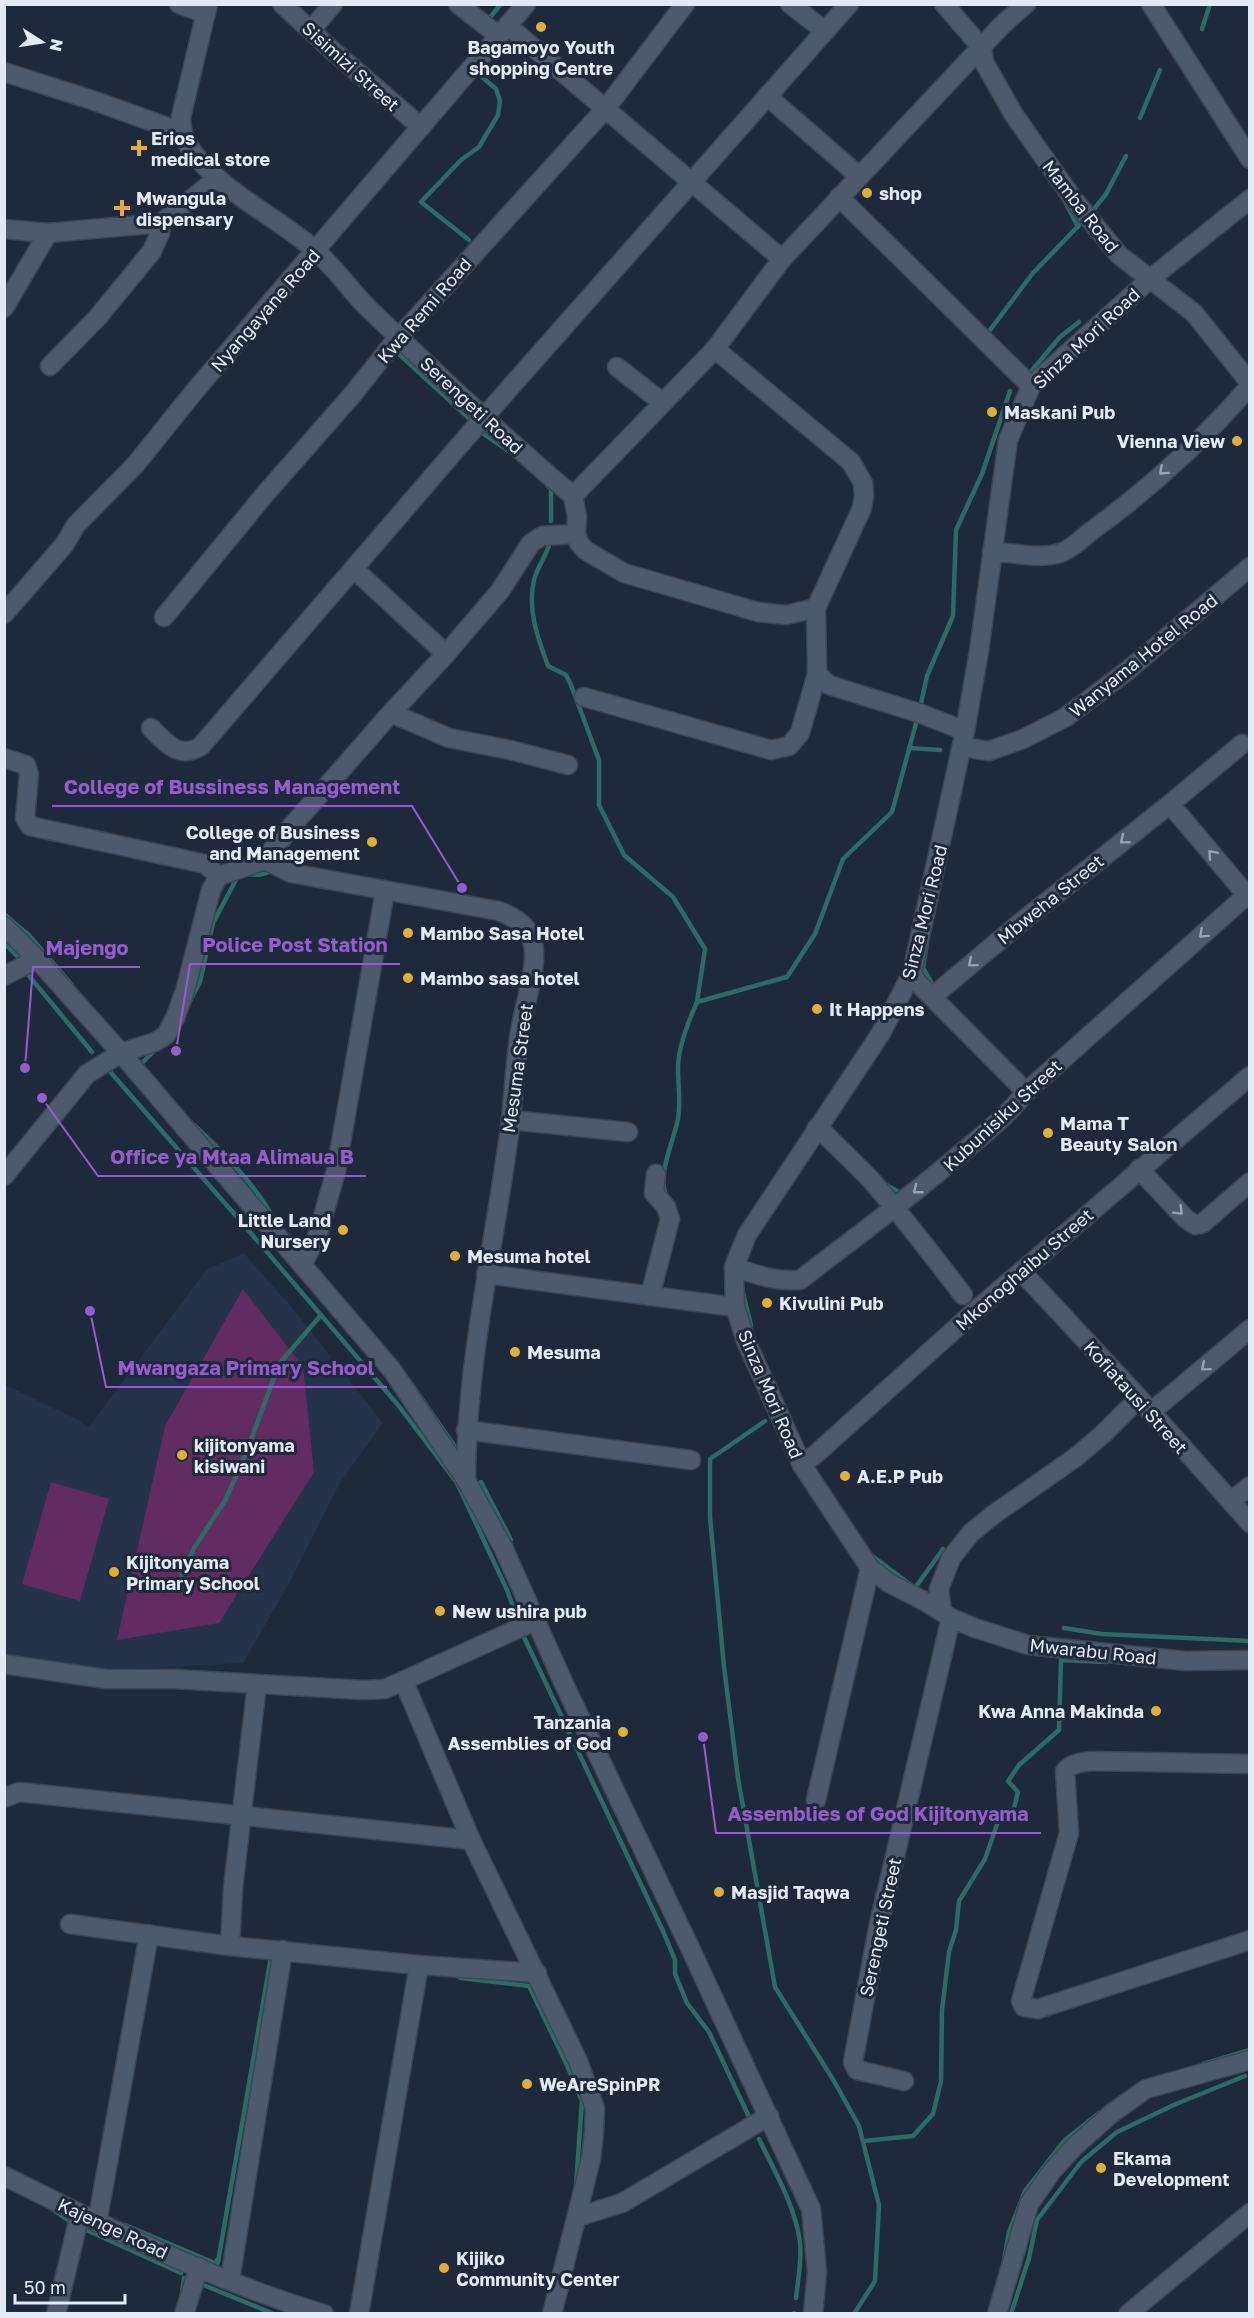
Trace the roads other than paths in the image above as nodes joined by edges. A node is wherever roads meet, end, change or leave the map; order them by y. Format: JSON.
{"nodes":[{"id":1,"x":179,"y":4,"type":"edge"},
{"id":2,"x":282,"y":4,"type":"edge"},
{"id":3,"x":333,"y":4,"type":"edge"},
{"id":4,"x":458,"y":4,"type":"edge"},
{"id":5,"x":526,"y":4,"type":"edge"},
{"id":6,"x":685,"y":4,"type":"edge"},
{"id":7,"x":790,"y":4,"type":"edge"},
{"id":8,"x":849,"y":4,"type":"edge"},
{"id":9,"x":944,"y":4,"type":"edge"},
{"id":10,"x":1026,"y":4,"type":"edge"},
{"id":11,"x":1151,"y":4,"type":"edge"},
{"id":12,"x":207,"y":9,"type":"edge"},
{"id":13,"x":311,"y":30,"type":"junction"},
{"id":14,"x":504,"y":31,"type":"junction"},
{"id":15,"x":825,"y":32,"type":"junction"},
{"id":16,"x":982,"y":48,"type":"junction"},
{"id":17,"x":4,"y":72,"type":"edge"},
{"id":18,"x":767,"y":96,"type":"junction"},
{"id":19,"x":606,"y":108,"type":"junction"},
{"id":20,"x":421,"y":127,"type":"junction"},
{"id":21,"x":181,"y":132,"type":"junction"},
{"id":22,"x":1250,"y":159,"type":"edge"},
{"id":23,"x":859,"y":176,"type":"junction"},
{"id":24,"x":218,"y":178,"type":"junction"},
{"id":25,"x":691,"y":182,"type":"junction"},
{"id":26,"x":839,"y":198,"type":"junction"},
{"id":27,"x":1250,"y":199,"type":"edge"},
{"id":28,"x":161,"y":223,"type":"junction"},
{"id":29,"x":4,"y":229,"type":"edge"},
{"id":30,"x":48,"y":233,"type":"junction"},
{"id":31,"x":315,"y":251,"type":"junction"},
{"id":32,"x":782,"y":259,"type":"junction"},
{"id":33,"x":1150,"y":279,"type":"junction"},
{"id":34,"x":4,"y":308,"type":"edge"},
{"id":35,"x":400,"y":337,"type":"junction"},
{"id":36,"x":715,"y":349,"type":"junction"},
{"id":37,"x":50,"y":366,"type":"dead end"},
{"id":38,"x":617,"y":367,"type":"dead end"},
{"id":39,"x":1250,"y":384,"type":"edge"},
{"id":40,"x":1031,"y":386,"type":"junction"},
{"id":41,"x":663,"y":403,"type":"junction"},
{"id":42,"x":484,"y":418,"type":"junction"},
{"id":43,"x":573,"y":496,"type":"junction"},
{"id":44,"x":576,"y":534,"type":"junction"},
{"id":45,"x":992,"y":552,"type":"junction"},
{"id":46,"x":1250,"y":567,"type":"edge"},
{"id":47,"x":354,"y":569,"type":"junction"},
{"id":48,"x":816,"y":608,"type":"junction"},
{"id":49,"x":4,"y":614,"type":"edge"},
{"id":50,"x":164,"y":617,"type":"dead end"},
{"id":51,"x":446,"y":654,"type":"junction"},
{"id":52,"x":817,"y":674,"type":"junction"},
{"id":53,"x":584,"y":697,"type":"dead end"},
{"id":54,"x":391,"y":713,"type":"junction"},
{"id":55,"x":151,"y":728,"type":"dead end"},
{"id":56,"x":963,"y":739,"type":"junction"},
{"id":57,"x":1242,"y":744,"type":"dead end"},
{"id":58,"x":4,"y":758,"type":"edge"},
{"id":59,"x":568,"y":765,"type":"dead end"},
{"id":60,"x":1170,"y":804,"type":"junction"},
{"id":61,"x":265,"y":861,"type":"junction"},
{"id":62,"x":219,"y":876,"type":"junction"},
{"id":63,"x":385,"y":891,"type":"junction"},
{"id":64,"x":1248,"y":897,"type":"edge"},
{"id":65,"x":4,"y":926,"type":"edge"},
{"id":66,"x":37,"y":959,"type":"junction"},
{"id":67,"x":912,"y":973,"type":"junction"},
{"id":68,"x":4,"y":976,"type":"edge"},
{"id":69,"x":933,"y":997,"type":"junction"},
{"id":70,"x":121,"y":1053,"type":"junction"},
{"id":71,"x":1250,"y":1076,"type":"edge"},
{"id":72,"x":1026,"y":1092,"type":"junction"},
{"id":73,"x":511,"y":1120,"type":"junction"},
{"id":74,"x":816,"y":1129,"type":"junction"},
{"id":75,"x":628,"y":1132,"type":"dead end"},
{"id":76,"x":1139,"y":1169,"type":"junction"},
{"id":77,"x":656,"y":1174,"type":"dead end"},
{"id":78,"x":4,"y":1176,"type":"edge"},
{"id":79,"x":1250,"y":1182,"type":"edge"},
{"id":80,"x":895,"y":1208,"type":"junction"},
{"id":81,"x":302,"y":1265,"type":"junction"},
{"id":82,"x":734,"y":1267,"type":"junction"},
{"id":83,"x":1022,"y":1272,"type":"junction"},
{"id":84,"x":486,"y":1274,"type":"junction"},
{"id":85,"x":963,"y":1295,"type":"dead end"},
{"id":86,"x":650,"y":1296,"type":"junction"},
{"id":87,"x":735,"y":1307,"type":"junction"},
{"id":88,"x":1250,"y":1329,"type":"edge"},
{"id":89,"x":1145,"y":1405,"type":"junction"},
{"id":90,"x":466,"y":1430,"type":"junction"},
{"id":91,"x":691,"y":1460,"type":"dead end"},
{"id":92,"x":802,"y":1465,"type":"junction"},
{"id":93,"x":466,"y":1480,"type":"junction"},
{"id":94,"x":1250,"y":1486,"type":"edge"},
{"id":95,"x":1232,"y":1500,"type":"junction"},
{"id":96,"x":1250,"y":1523,"type":"edge"},
{"id":97,"x":870,"y":1568,"type":"junction"},
{"id":98,"x":947,"y":1615,"type":"junction"},
{"id":99,"x":535,"y":1621,"type":"junction"},
{"id":100,"x":1250,"y":1660,"type":"edge"},
{"id":101,"x":4,"y":1664,"type":"edge"},
{"id":102,"x":404,"y":1682,"type":"junction"},
{"id":103,"x":257,"y":1684,"type":"junction"},
{"id":104,"x":1250,"y":1764,"type":"edge"},
{"id":105,"x":4,"y":1798,"type":"edge"},
{"id":106,"x":816,"y":1800,"type":"dead end"},
{"id":107,"x":241,"y":1814,"type":"junction"},
{"id":108,"x":471,"y":1840,"type":"junction"},
{"id":109,"x":70,"y":1924,"type":"dead end"},
{"id":110,"x":149,"y":1934,"type":"junction"},
{"id":111,"x":1250,"y":1940,"type":"edge"},
{"id":112,"x":230,"y":1946,"type":"junction"},
{"id":113,"x":283,"y":1950,"type":"junction"},
{"id":114,"x":419,"y":1965,"type":"junction"},
{"id":115,"x":537,"y":1974,"type":"junction"},
{"id":116,"x":1248,"y":2065,"type":"edge"},
{"id":117,"x":904,"y":2081,"type":"dead end"},
{"id":118,"x":769,"y":2116,"type":"junction"},
{"id":119,"x":4,"y":2176,"type":"edge"},
{"id":120,"x":1250,"y":2213,"type":"edge"},
{"id":121,"x":80,"y":2214,"type":"junction"},
{"id":122,"x":577,"y":2217,"type":"junction"},
{"id":123,"x":97,"y":2223,"type":"junction"},
{"id":124,"x":199,"y":2267,"type":"junction"},
{"id":125,"x":230,"y":2280,"type":"junction"},
{"id":126,"x":317,"y":2312,"type":"edge"},
{"id":127,"x":56,"y":2313,"type":"edge"},
{"id":128,"x":184,"y":2313,"type":"edge"},
{"id":129,"x":359,"y":2313,"type":"edge"},
{"id":130,"x":552,"y":2313,"type":"edge"},
{"id":131,"x":813,"y":2313,"type":"edge"},
{"id":132,"x":997,"y":2313,"type":"edge"},
{"id":133,"x":1128,"y":2313,"type":"edge"}],
"edges":[{"from":1,"to":12,"type":"street"},
{"from":2,"to":13,"type":"street","name":"Sisimizi Street"},
{"from":3,"to":13,"type":"street"},
{"from":4,"to":14,"type":"street"},
{"from":5,"to":14,"type":"street","name":"Nyangayane Road"},
{"from":6,"to":19,"type":"street","name":"Kwa Remi Road"},
{"from":7,"to":15,"type":"street"},
{"from":8,"to":15,"type":"street"},
{"from":9,"to":16,"type":"street","name":"Mamba Road"},
{"from":10,"to":16,"type":"street"},
{"from":11,"to":22,"type":"street"},
{"from":12,"to":21,"type":"street"},
{"from":13,"to":20,"type":"street","name":"Sisimizi Street"},
{"from":14,"to":19,"type":"street"},
{"from":14,"to":20,"type":"street","name":"Nyangayane Road"},
{"from":15,"to":18,"type":"street"},
{"from":16,"to":23,"type":"street"},
{"from":16,"to":33,"type":"street","name":"Mamba Road"},
{"from":17,"to":21,"type":"street"},
{"from":18,"to":23,"type":"street"},
{"from":18,"to":25,"type":"street"},
{"from":19,"to":25,"type":"street"},
{"from":19,"to":35,"type":"street","name":"Kwa Remi Road"},
{"from":20,"to":31,"type":"street","name":"Nyangayane Road"},
{"from":21,"to":24,"type":"street","name":"Serengeti Road"},
{"from":23,"to":26,"type":"street"},
{"from":24,"to":28,"type":"street"},
{"from":24,"to":31,"type":"street","name":"Serengeti Road"},
{"from":25,"to":32,"type":"street"},
{"from":25,"to":42,"type":"street"},
{"from":26,"to":32,"type":"street"},
{"from":26,"to":40,"type":"street"},
{"from":27,"to":33,"type":"street","name":"Sinza Mori Road"},
{"from":28,"to":30,"type":"street"},
{"from":28,"to":37,"type":"street"},
{"from":29,"to":30,"type":"street"},
{"from":30,"to":34,"type":"street"},
{"from":31,"to":35,"type":"street","name":"Serengeti Road"},
{"from":31,"to":49,"type":"street","name":"Nyangayane Road"},
{"from":32,"to":36,"type":"street"},
{"from":33,"to":39,"type":"street","name":"Mamba Road"},
{"from":33,"to":40,"type":"street","name":"Sinza Mori Road"},
{"from":35,"to":42,"type":"street","name":"Serengeti Road"},
{"from":35,"to":50,"type":"street","name":"Kwa Remi Road"},
{"from":36,"to":41,"type":"street"},
{"from":36,"to":48,"type":"street"},
{"from":38,"to":41,"type":"street"},
{"from":39,"to":45,"type":"street","one_way":true},
{"from":40,"to":45,"type":"street","name":"Sinza Mori Road"},
{"from":41,"to":43,"type":"street"},
{"from":42,"to":43,"type":"street","name":"Serengeti Road"},
{"from":42,"to":47,"type":"street"},
{"from":43,"to":44,"type":"street"},
{"from":44,"to":48,"type":"street"},
{"from":44,"to":51,"type":"street"},
{"from":45,"to":56,"type":"street","name":"Sinza Mori Road"},
{"from":46,"to":56,"type":"street","name":"Wanyama Hotel Road"},
{"from":47,"to":51,"type":"street"},
{"from":47,"to":55,"type":"street"},
{"from":48,"to":52,"type":"street"},
{"from":51,"to":54,"type":"street"},
{"from":52,"to":53,"type":"street"},
{"from":52,"to":56,"type":"street","name":"Wanyama Hotel Road"},
{"from":54,"to":59,"type":"street"},
{"from":54,"to":61,"type":"street"},
{"from":56,"to":67,"type":"street","name":"Sinza Mori Road"},
{"from":57,"to":60,"type":"street","name":"Mbweha Street"},
{"from":58,"to":62,"type":"street"},
{"from":64,"to":60,"type":"street","one_way":true},
{"from":60,"to":69,"type":"street","name":"Mbweha Street","one_way":true},
{"from":61,"to":62,"type":"street"},
{"from":61,"to":63,"type":"street","name":"Mesuma Street"},
{"from":62,"to":70,"type":"street"},
{"from":63,"to":73,"type":"street","name":"Mesuma Street"},
{"from":63,"to":81,"type":"street"},
{"from":64,"to":72,"type":"street","name":"Kubunisiku Street","one_way":true},
{"from":65,"to":66,"type":"street"},
{"from":66,"to":68,"type":"street"},
{"from":66,"to":70,"type":"street"},
{"from":67,"to":69,"type":"street"},
{"from":67,"to":74,"type":"street","name":"Sinza Mori Road"},
{"from":69,"to":72,"type":"street"},
{"from":70,"to":78,"type":"street"},
{"from":70,"to":81,"type":"street"},
{"from":71,"to":76,"type":"street","name":"Mkonoghaibu Street"},
{"from":72,"to":80,"type":"street","name":"Kubunisiku Street","one_way":true},
{"from":73,"to":75,"type":"street"},
{"from":73,"to":84,"type":"street","name":"Mesuma Street"},
{"from":74,"to":80,"type":"street"},
{"from":74,"to":82,"type":"street","name":"Sinza Mori Road"},
{"from":76,"to":79,"type":"street","one_way":true},
{"from":76,"to":83,"type":"street","name":"Mkonoghaibu Street"},
{"from":77,"to":86,"type":"street"},
{"from":80,"to":82,"type":"street","name":"Kubunisiku Street"},
{"from":80,"to":85,"type":"street"},
{"from":81,"to":93,"type":"street"},
{"from":82,"to":87,"type":"street","name":"Sinza Mori Road"},
{"from":83,"to":89,"type":"street","name":"Kofiatausi Street"},
{"from":83,"to":92,"type":"street","name":"Mkonoghaibu Street"},
{"from":84,"to":86,"type":"street"},
{"from":84,"to":90,"type":"street","name":"Mesuma Street"},
{"from":86,"to":87,"type":"street"},
{"from":87,"to":92,"type":"street","name":"Sinza Mori Road"},
{"from":88,"to":89,"type":"street","name":"Serengeti Street","one_way":true},
{"from":89,"to":95,"type":"street","name":"Kofiatausi Street"},
{"from":89,"to":98,"type":"street","name":"Serengeti Street"},
{"from":90,"to":91,"type":"street"},
{"from":90,"to":93,"type":"street","name":"Mesuma Street"},
{"from":92,"to":97,"type":"street","name":"Sinza Mori Road"},
{"from":93,"to":99,"type":"street"},
{"from":94,"to":95,"type":"street"},
{"from":95,"to":96,"type":"street","name":"Kofiatausi Street"},
{"from":97,"to":98,"type":"street","name":"Sinza Mori Road"},
{"from":97,"to":106,"type":"street"},
{"from":98,"to":100,"type":"street","name":"Mwarabu Road"},
{"from":98,"to":117,"type":"street","name":"Serengeti Street"},
{"from":99,"to":102,"type":"street"},
{"from":99,"to":118,"type":"street"},
{"from":101,"to":103,"type":"street"},
{"from":102,"to":103,"type":"street"},
{"from":102,"to":108,"type":"street"},
{"from":103,"to":107,"type":"street"},
{"from":104,"to":111,"type":"street"},
{"from":105,"to":107,"type":"street"},
{"from":107,"to":108,"type":"street"},
{"from":107,"to":112,"type":"street"},
{"from":108,"to":115,"type":"street"},
{"from":109,"to":110,"type":"street"},
{"from":110,"to":112,"type":"street"},
{"from":110,"to":123,"type":"street"},
{"from":112,"to":113,"type":"street"},
{"from":113,"to":114,"type":"street"},
{"from":113,"to":125,"type":"street"},
{"from":114,"to":115,"type":"street"},
{"from":114,"to":129,"type":"street"},
{"from":115,"to":122,"type":"street"},
{"from":116,"to":132,"type":"street"},
{"from":118,"to":122,"type":"street"},
{"from":118,"to":131,"type":"street"},
{"from":119,"to":121,"type":"street","name":"Kajenge Road"},
{"from":120,"to":133,"type":"street"},
{"from":121,"to":123,"type":"street","name":"Kajenge Road"},
{"from":121,"to":127,"type":"street"},
{"from":122,"to":130,"type":"street"},
{"from":123,"to":124,"type":"street","name":"Kajenge Road"},
{"from":124,"to":125,"type":"street","name":"Kajenge Road"},
{"from":124,"to":128,"type":"street"},
{"from":125,"to":126,"type":"street","name":"Kajenge Road"}]}
